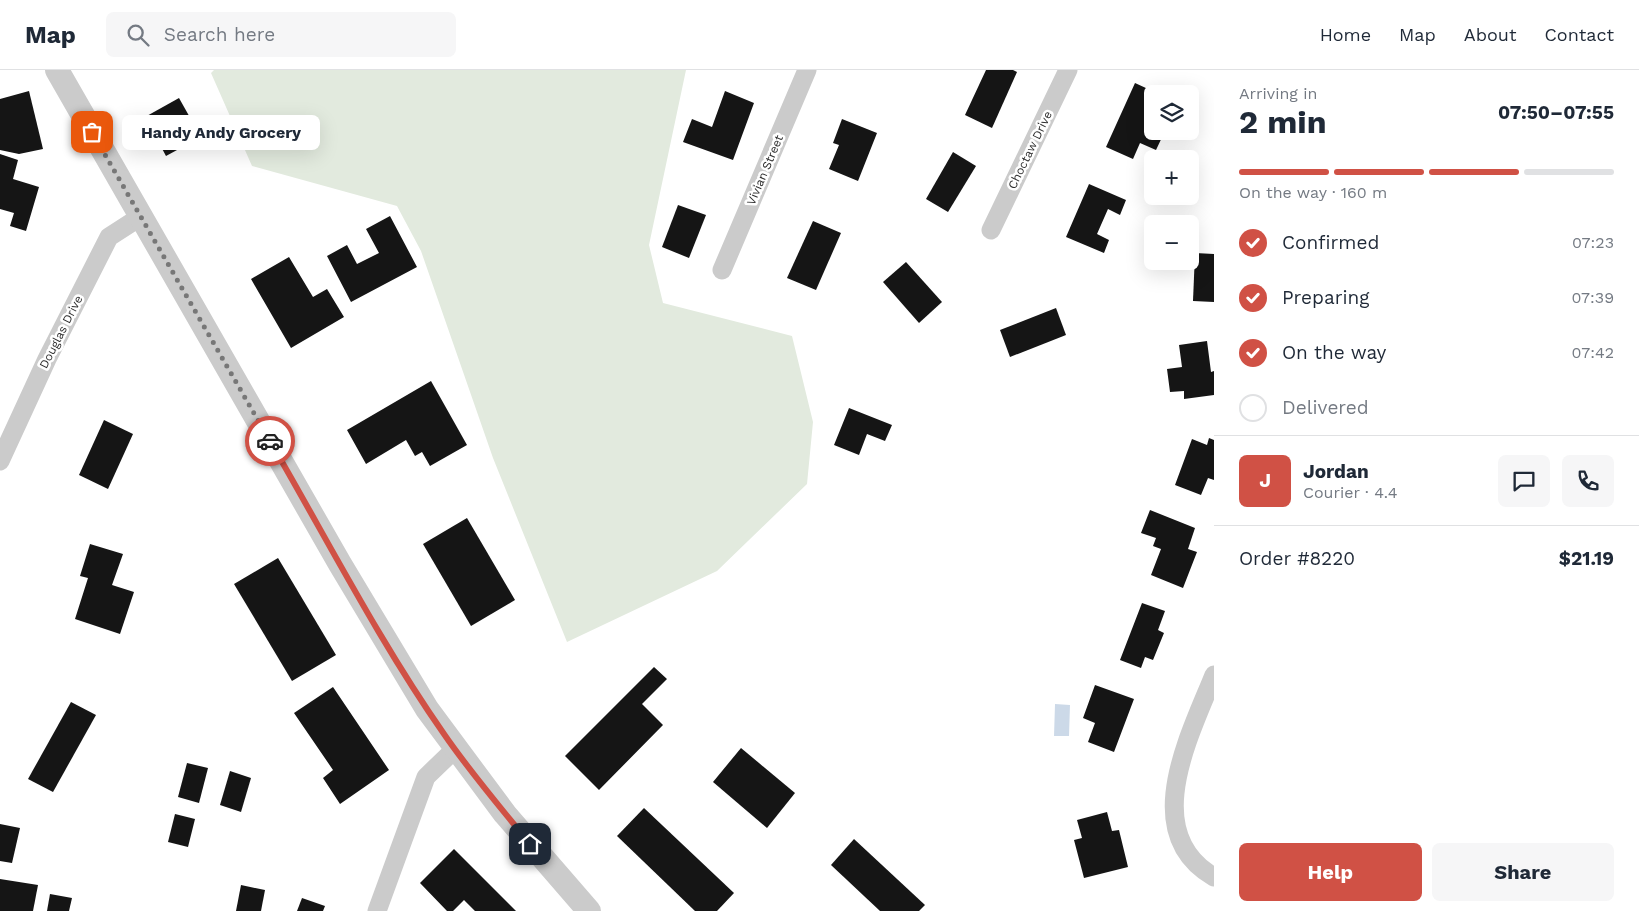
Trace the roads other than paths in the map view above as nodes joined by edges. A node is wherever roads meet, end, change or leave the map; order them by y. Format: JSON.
{"nodes":[{"id":1,"x":57,"y":70,"type":"edge"},
{"id":2,"x":807,"y":70,"type":"edge"},
{"id":3,"x":1068,"y":70,"type":"edge"},
{"id":4,"x":140,"y":217,"type":"junction"},
{"id":5,"x":991,"y":230,"type":"dead end"},
{"id":6,"x":722,"y":270,"type":"dead end"},
{"id":7,"x":0,"y":461,"type":"edge"},
{"id":8,"x":1214,"y":675,"type":"edge"},
{"id":9,"x":455,"y":749,"type":"junction"},
{"id":10,"x":1214,"y":877,"type":"edge"},
{"id":11,"x":377,"y":911,"type":"edge"},
{"id":12,"x":589,"y":911,"type":"edge"}],
"edges":[{"from":1,"to":4,"type":"street"},
{"from":2,"to":6,"type":"street","name":"Vivian Street"},
{"from":3,"to":5,"type":"street","name":"Choctaw Drive"},
{"from":4,"to":7,"type":"street","name":"Douglas Drive"},
{"from":4,"to":9,"type":"street"},
{"from":8,"to":10,"type":"street"},
{"from":9,"to":11,"type":"street"},
{"from":9,"to":12,"type":"street"}]}
